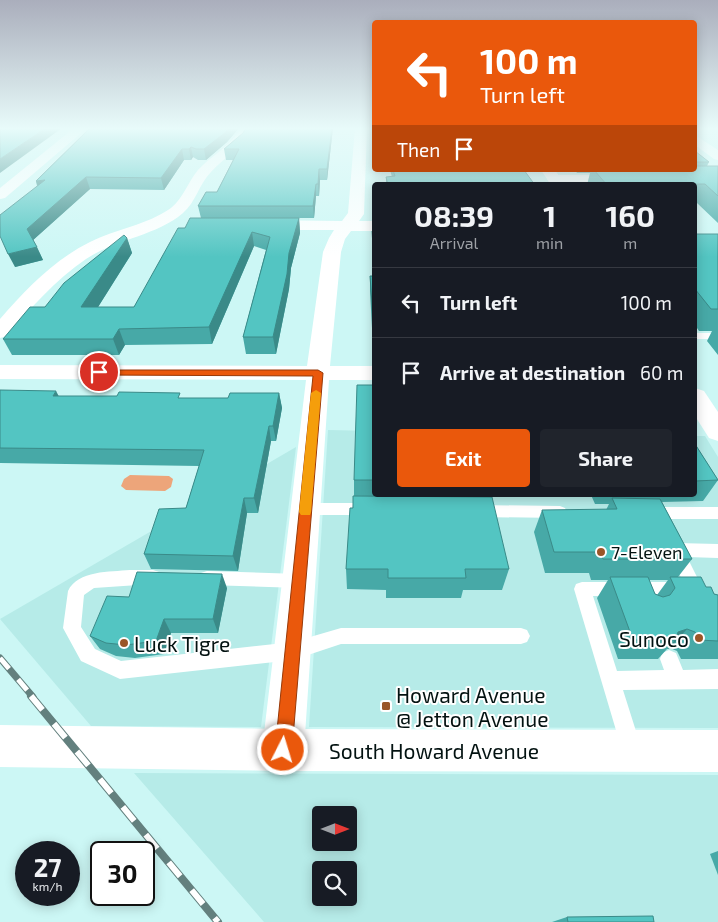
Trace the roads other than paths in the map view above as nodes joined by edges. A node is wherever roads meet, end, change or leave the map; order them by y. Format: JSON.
{"nodes":[{"id":1,"x":29,"y":171,"type":"edge"},
{"id":2,"x":204,"y":171,"type":"edge"},
{"id":3,"x":358,"y":171,"type":"edge"},
{"id":4,"x":554,"y":178,"type":"edge"},
{"id":5,"x":641,"y":178,"type":"edge"},
{"id":6,"x":0,"y":195,"type":"edge"},
{"id":7,"x":150,"y":225,"type":"junction"},
{"id":8,"x":180,"y":225,"type":"dead end"},
{"id":9,"x":248,"y":225,"type":"edge"},
{"id":10,"x":346,"y":226,"type":"junction"},
{"id":11,"x":372,"y":226,"type":"edge"},
{"id":12,"x":0,"y":332,"type":"edge"},
{"id":13,"x":697,"y":336,"type":"edge"},
{"id":14,"x":718,"y":336,"type":"edge"},
{"id":15,"x":0,"y":372,"type":"edge"},
{"id":16,"x":318,"y":373,"type":"junction"},
{"id":17,"x":372,"y":373,"type":"edge"},
{"id":18,"x":697,"y":399,"type":"edge"},
{"id":19,"x":717,"y":430,"type":"edge"},
{"id":20,"x":306,"y":509,"type":"junction"},
{"id":21,"x":383,"y":510,"type":"edge"},
{"id":22,"x":460,"y":510,"type":"edge"},
{"id":23,"x":574,"y":513,"type":"edge"},
{"id":24,"x":631,"y":513,"type":"edge"},
{"id":25,"x":718,"y":513,"type":"edge"},
{"id":26,"x":718,"y":551,"type":"edge"},
{"id":27,"x":170,"y":578,"type":"edge"},
{"id":28,"x":189,"y":578,"type":"edge"},
{"id":29,"x":299,"y":581,"type":"junction"},
{"id":30,"x":640,"y":589,"type":"junction"},
{"id":31,"x":695,"y":589,"type":"junction"},
{"id":32,"x":648,"y":607,"type":"edge"},
{"id":33,"x":704,"y":607,"type":"edge"},
{"id":34,"x":522,"y":636,"type":"dead end"},
{"id":35,"x":292,"y":651,"type":"junction"},
{"id":36,"x":670,"y":659,"type":"edge"},
{"id":37,"x":718,"y":679,"type":"edge"},
{"id":38,"x":678,"y":680,"type":"junction"},
{"id":39,"x":611,"y":681,"type":"junction"},
{"id":40,"x":0,"y":746,"type":"edge"},
{"id":41,"x":283,"y":750,"type":"junction"},
{"id":42,"x":632,"y":750,"type":"junction"},
{"id":43,"x":718,"y":751,"type":"edge"}],
"edges":[{"from":1,"to":6,"type":"street"},
{"from":2,"to":7,"type":"street"},
{"from":3,"to":10,"type":"street"},
{"from":4,"to":5,"type":"street"},
{"from":7,"to":8,"type":"street"},
{"from":7,"to":12,"type":"street"},
{"from":9,"to":10,"type":"street"},
{"from":10,"to":11,"type":"street"},
{"from":10,"to":16,"type":"street"},
{"from":13,"to":14,"type":"lane"},
{"from":15,"to":16,"type":"street"},
{"from":16,"to":17,"type":"street"},
{"from":16,"to":20,"type":"street"},
{"from":18,"to":19,"type":"street"},
{"from":20,"to":21,"type":"lane"},
{"from":20,"to":29,"type":"street"},
{"from":22,"to":23,"type":"lane"},
{"from":24,"to":25,"type":"lane"},
{"from":26,"to":31,"type":"lane"},
{"from":27,"to":35,"type":"lane"},
{"from":28,"to":29,"type":"lane"},
{"from":29,"to":35,"type":"street"},
{"from":30,"to":31,"type":"lane"},
{"from":30,"to":32,"type":"lane"},
{"from":30,"to":39,"type":"lane"},
{"from":31,"to":33,"type":"lane"},
{"from":34,"to":35,"type":"lane"},
{"from":35,"to":41,"type":"street"},
{"from":36,"to":38,"type":"lane"},
{"from":37,"to":38,"type":"lane"},
{"from":38,"to":39,"type":"lane"},
{"from":39,"to":42,"type":"lane"},
{"from":40,"to":41,"type":"street","name":"South Howard Avenue"},
{"from":41,"to":42,"type":"street","name":"South Howard Avenue"},
{"from":42,"to":43,"type":"street","name":"South Howard Avenue"}]}
